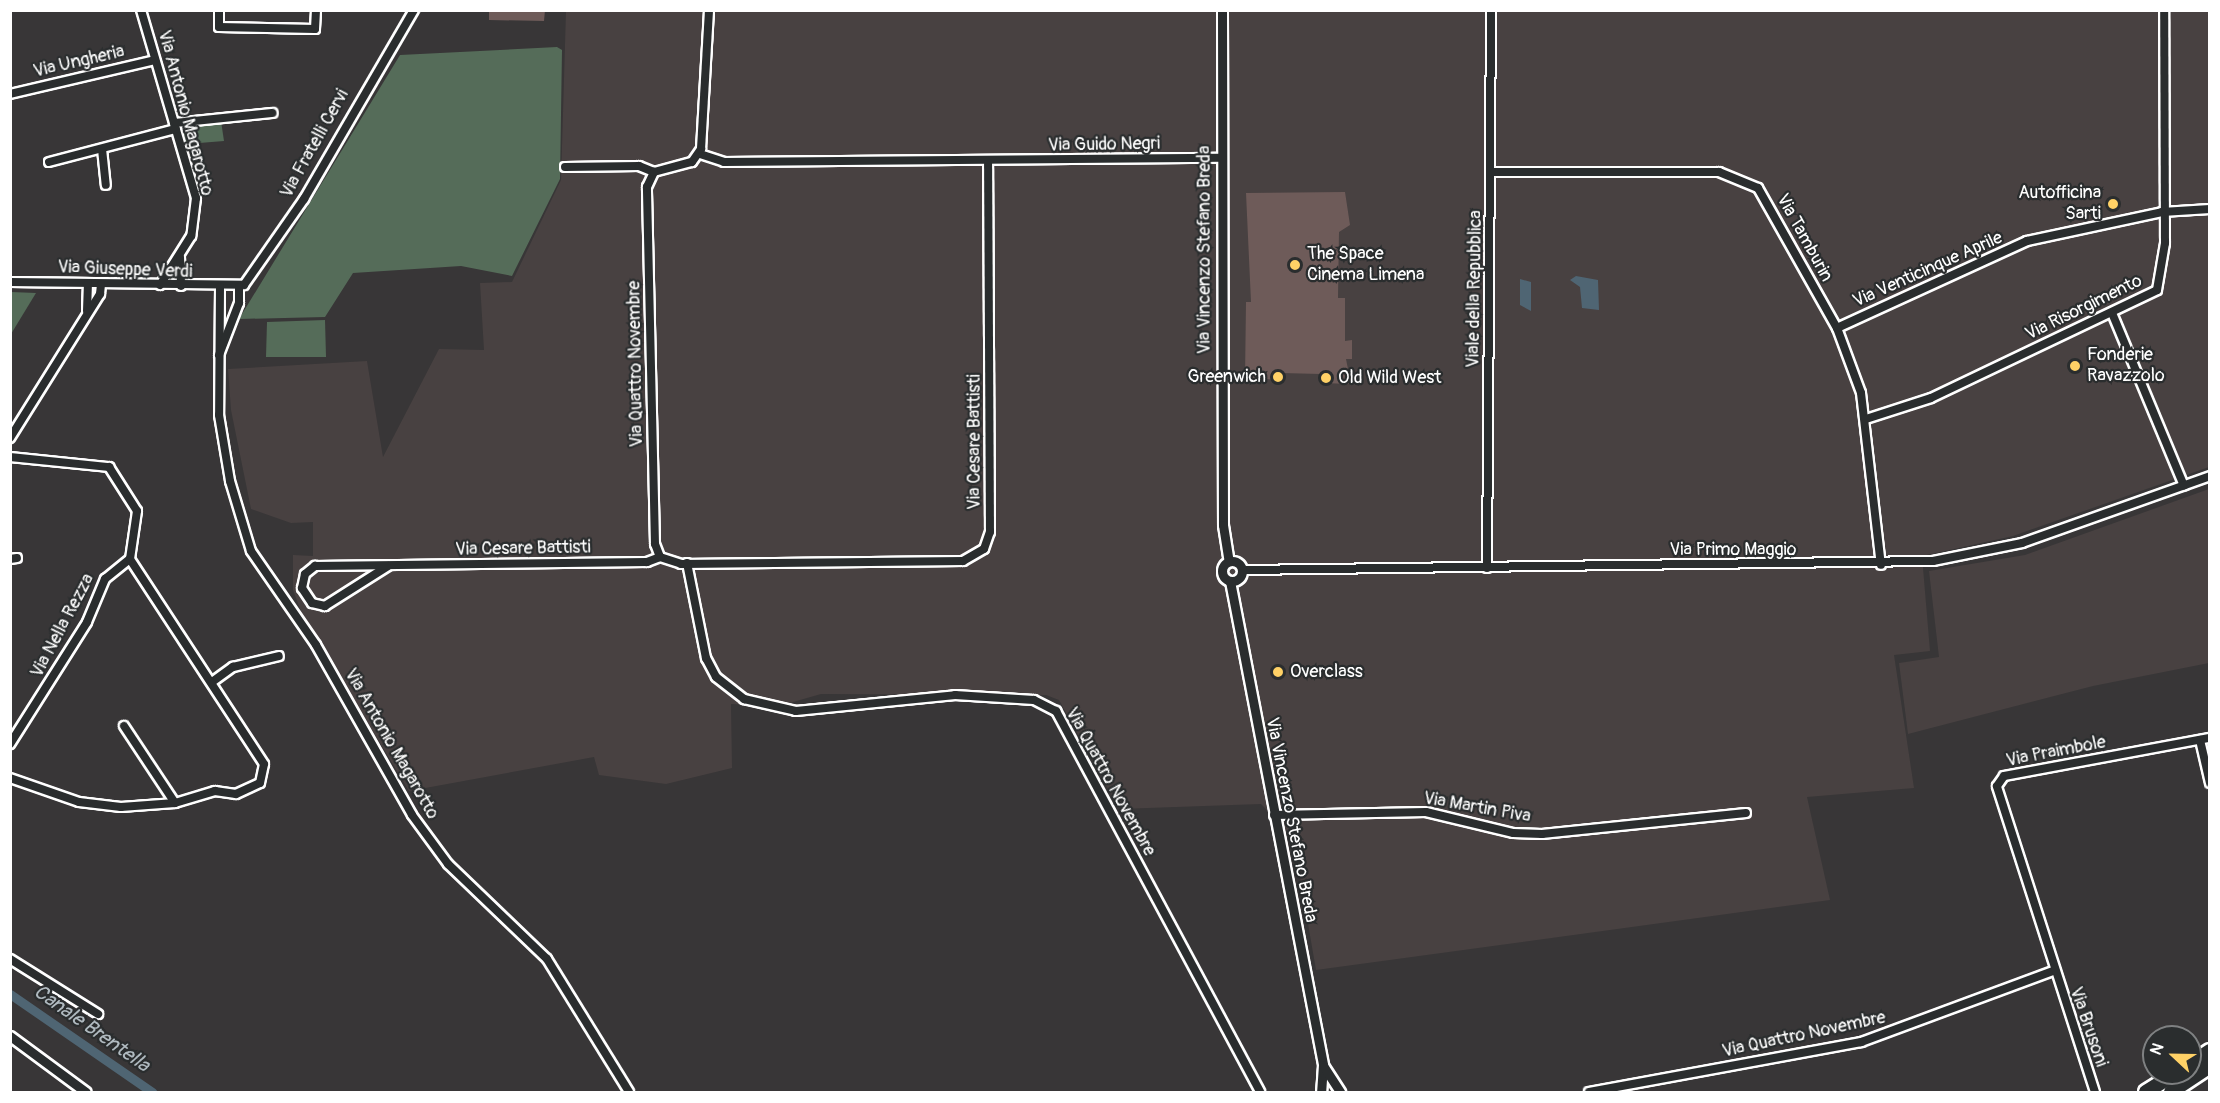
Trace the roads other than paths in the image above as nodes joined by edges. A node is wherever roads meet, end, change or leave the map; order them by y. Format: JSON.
{"nodes":[{"id":1,"x":141,"y":10,"type":"edge"},
{"id":2,"x":219,"y":10,"type":"edge"},
{"id":3,"x":316,"y":10,"type":"edge"},
{"id":4,"x":414,"y":10,"type":"edge"},
{"id":5,"x":709,"y":10,"type":"edge"},
{"id":6,"x":1222,"y":10,"type":"edge"},
{"id":7,"x":1491,"y":10,"type":"edge"},
{"id":8,"x":2164,"y":10,"type":"edge"},
{"id":9,"x":155,"y":60,"type":"junction"},
{"id":10,"x":10,"y":94,"type":"edge"},
{"id":11,"x":272,"y":112,"type":"dead end"},
{"id":12,"x":175,"y":126,"type":"junction"},
{"id":13,"x":102,"y":148,"type":"junction"},
{"id":14,"x":700,"y":154,"type":"junction"},
{"id":15,"x":1221,"y":158,"type":"junction"},
{"id":16,"x":49,"y":162,"type":"dead end"},
{"id":17,"x":988,"y":162,"type":"junction"},
{"id":18,"x":566,"y":167,"type":"dead end"},
{"id":19,"x":654,"y":172,"type":"junction"},
{"id":20,"x":1491,"y":172,"type":"junction"},
{"id":21,"x":106,"y":185,"type":"dead end"},
{"id":22,"x":2210,"y":209,"type":"edge"},
{"id":23,"x":2162,"y":212,"type":"junction"},
{"id":24,"x":180,"y":257,"type":"junction"},
{"id":25,"x":10,"y":282,"type":"edge"},
{"id":26,"x":88,"y":284,"type":"junction"},
{"id":27,"x":101,"y":284,"type":"junction"},
{"id":28,"x":160,"y":285,"type":"junction"},
{"id":29,"x":181,"y":286,"type":"junction"},
{"id":30,"x":220,"y":287,"type":"junction"},
{"id":31,"x":239,"y":287,"type":"junction"},
{"id":32,"x":2112,"y":313,"type":"junction"},
{"id":33,"x":86,"y":316,"type":"junction"},
{"id":34,"x":1837,"y":328,"type":"junction"},
{"id":35,"x":217,"y":366,"type":"junction"},
{"id":36,"x":1866,"y":419,"type":"junction"},
{"id":37,"x":10,"y":438,"type":"edge"},
{"id":38,"x":10,"y":456,"type":"edge"},
{"id":39,"x":2210,"y":476,"type":"edge"},
{"id":40,"x":2184,"y":486,"type":"junction"},
{"id":41,"x":660,"y":557,"type":"junction"},
{"id":42,"x":130,"y":559,"type":"junction"},
{"id":43,"x":1229,"y":561,"type":"junction"},
{"id":44,"x":687,"y":563,"type":"junction"},
{"id":45,"x":1881,"y":565,"type":"junction"},
{"id":46,"x":388,"y":566,"type":"junction"},
{"id":47,"x":1487,"y":568,"type":"junction"},
{"id":48,"x":1242,"y":570,"type":"junction"},
{"id":49,"x":1230,"y":581,"type":"junction"},
{"id":50,"x":279,"y":656,"type":"dead end"},
{"id":51,"x":212,"y":682,"type":"junction"},
{"id":52,"x":124,"y":726,"type":"dead end"},
{"id":53,"x":2210,"y":738,"type":"edge"},
{"id":54,"x":2200,"y":740,"type":"junction"},
{"id":55,"x":10,"y":744,"type":"edge"},
{"id":56,"x":10,"y":778,"type":"edge"},
{"id":57,"x":2210,"y":783,"type":"edge"},
{"id":58,"x":175,"y":803,"type":"junction"},
{"id":59,"x":1746,"y":813,"type":"dead end"},
{"id":60,"x":1274,"y":815,"type":"junction"},
{"id":61,"x":10,"y":959,"type":"edge"},
{"id":62,"x":2053,"y":971,"type":"junction"},
{"id":63,"x":98,"y":1014,"type":"dead end"},
{"id":64,"x":10,"y":1036,"type":"edge"},
{"id":65,"x":1323,"y":1065,"type":"junction"},
{"id":66,"x":2210,"y":1066,"type":"edge"},
{"id":67,"x":86,"y":1092,"type":"edge"},
{"id":68,"x":629,"y":1092,"type":"edge"},
{"id":69,"x":1260,"y":1092,"type":"edge"},
{"id":70,"x":1321,"y":1092,"type":"edge"},
{"id":71,"x":1340,"y":1092,"type":"edge"},
{"id":72,"x":1589,"y":1092,"type":"edge"},
{"id":73,"x":2095,"y":1092,"type":"edge"},
{"id":74,"x":2171,"y":1092,"type":"edge"}],
"edges":[{"from":1,"to":9,"type":"street","name":"Via Antonio Magarotto"},
{"from":2,"to":3,"type":"street"},
{"from":4,"to":31,"type":"street","name":"Via Fratelli Cervi"},
{"from":5,"to":14,"type":"street"},
{"from":6,"to":15,"type":"street","name":"Via Vincenzo Stefano Breda"},
{"from":7,"to":20,"type":"street","name":"Viale della Repubblica"},
{"from":8,"to":23,"type":"street","name":"Via Risorgimento"},
{"from":9,"to":10,"type":"street","name":"Via Ungheria"},
{"from":9,"to":12,"type":"street","name":"Via Antonio Magarotto"},
{"from":11,"to":12,"type":"street"},
{"from":12,"to":13,"type":"street"},
{"from":12,"to":24,"type":"street","name":"Via Antonio Magarotto"},
{"from":13,"to":16,"type":"street"},
{"from":13,"to":21,"type":"street"},
{"from":14,"to":17,"type":"street"},
{"from":14,"to":19,"type":"street"},
{"from":15,"to":17,"type":"street","name":"Via Guido Negri"},
{"from":15,"to":43,"type":"street","name":"Via Vincenzo Stefano Breda"},
{"from":17,"to":44,"type":"street","name":"Via Cesare Battisti"},
{"from":18,"to":19,"type":"street"},
{"from":19,"to":41,"type":"street","name":"Via Quattro Novembre"},
{"from":20,"to":34,"type":"street","name":"Via Tamburin"},
{"from":20,"to":47,"type":"street","name":"Viale della Repubblica"},
{"from":22,"to":23,"type":"street","name":"Via Venticinque Aprile"},
{"from":23,"to":32,"type":"street","name":"Via Risorgimento"},
{"from":23,"to":34,"type":"street","name":"Via Venticinque Aprile"},
{"from":24,"to":28,"type":"street"},
{"from":24,"to":29,"type":"street"},
{"from":25,"to":26,"type":"street","name":"Via Giuseppe Verdi"},
{"from":26,"to":27,"type":"street","name":"Via Giuseppe Verdi"},
{"from":26,"to":33,"type":"street"},
{"from":27,"to":28,"type":"street","name":"Via Giuseppe Verdi"},
{"from":27,"to":33,"type":"street"},
{"from":28,"to":29,"type":"street","name":"Via Giuseppe Verdi"},
{"from":29,"to":30,"type":"street","name":"Via Giuseppe Verdi"},
{"from":30,"to":31,"type":"street","name":"Via Giuseppe Verdi"},
{"from":30,"to":35,"type":"street","name":"Via Antonio Magarotto"},
{"from":31,"to":35,"type":"street","name":"Via Antonio Magarotto"},
{"from":32,"to":36,"type":"street","name":"Via Risorgimento"},
{"from":32,"to":40,"type":"street"},
{"from":33,"to":37,"type":"street"},
{"from":34,"to":36,"type":"street","name":"Via Tamburin"},
{"from":35,"to":68,"type":"street","name":"Via Antonio Magarotto"},
{"from":36,"to":45,"type":"street","name":"Via Tamburin"},
{"from":38,"to":42,"type":"street"},
{"from":39,"to":40,"type":"street","name":"Via Primo Maggio"},
{"from":40,"to":45,"type":"street","name":"Via Primo Maggio"},
{"from":41,"to":44,"type":"street","name":"Via Cesare Battisti"},
{"from":41,"to":46,"type":"street","name":"Via Cesare Battisti"},
{"from":42,"to":51,"type":"street"},
{"from":42,"to":55,"type":"street","name":"Via Nella Rezza"},
{"from":43,"to":48,"type":"street"},
{"from":43,"to":49,"type":"street","name":"Via Vincenzo Stefano Breda"},
{"from":44,"to":69,"type":"street","name":"Via Quattro Novembre"},
{"from":45,"to":47,"type":"street","name":"Via Primo Maggio"},
{"from":46,"to":46,"type":"street","name":"Via Cesare Battisti"},
{"from":47,"to":48,"type":"street","name":"Via Primo Maggio"},
{"from":48,"to":49,"type":"street"},
{"from":49,"to":60,"type":"street","name":"Via Vincenzo Stefano Breda"},
{"from":50,"to":51,"type":"street"},
{"from":51,"to":58,"type":"street"},
{"from":52,"to":58,"type":"street"},
{"from":53,"to":54,"type":"street","name":"Via Praimbole"},
{"from":54,"to":57,"type":"street"},
{"from":54,"to":62,"type":"street","name":"Via Praimbole"},
{"from":56,"to":58,"type":"street"},
{"from":59,"to":60,"type":"street","name":"Via Martin Piva"},
{"from":60,"to":65,"type":"street","name":"Via Vincenzo Stefano Breda"},
{"from":61,"to":63,"type":"street"},
{"from":62,"to":72,"type":"street","name":"Via Quattro Novembre"},
{"from":62,"to":73,"type":"street","name":"Via Brusoni"},
{"from":64,"to":67,"type":"street"},
{"from":65,"to":70,"type":"street","name":"Via Vincenzo Stefano Breda"},
{"from":65,"to":71,"type":"street","name":"Via Vincenzo Stefano Breda"},
{"from":66,"to":74,"type":"highway"}]}
